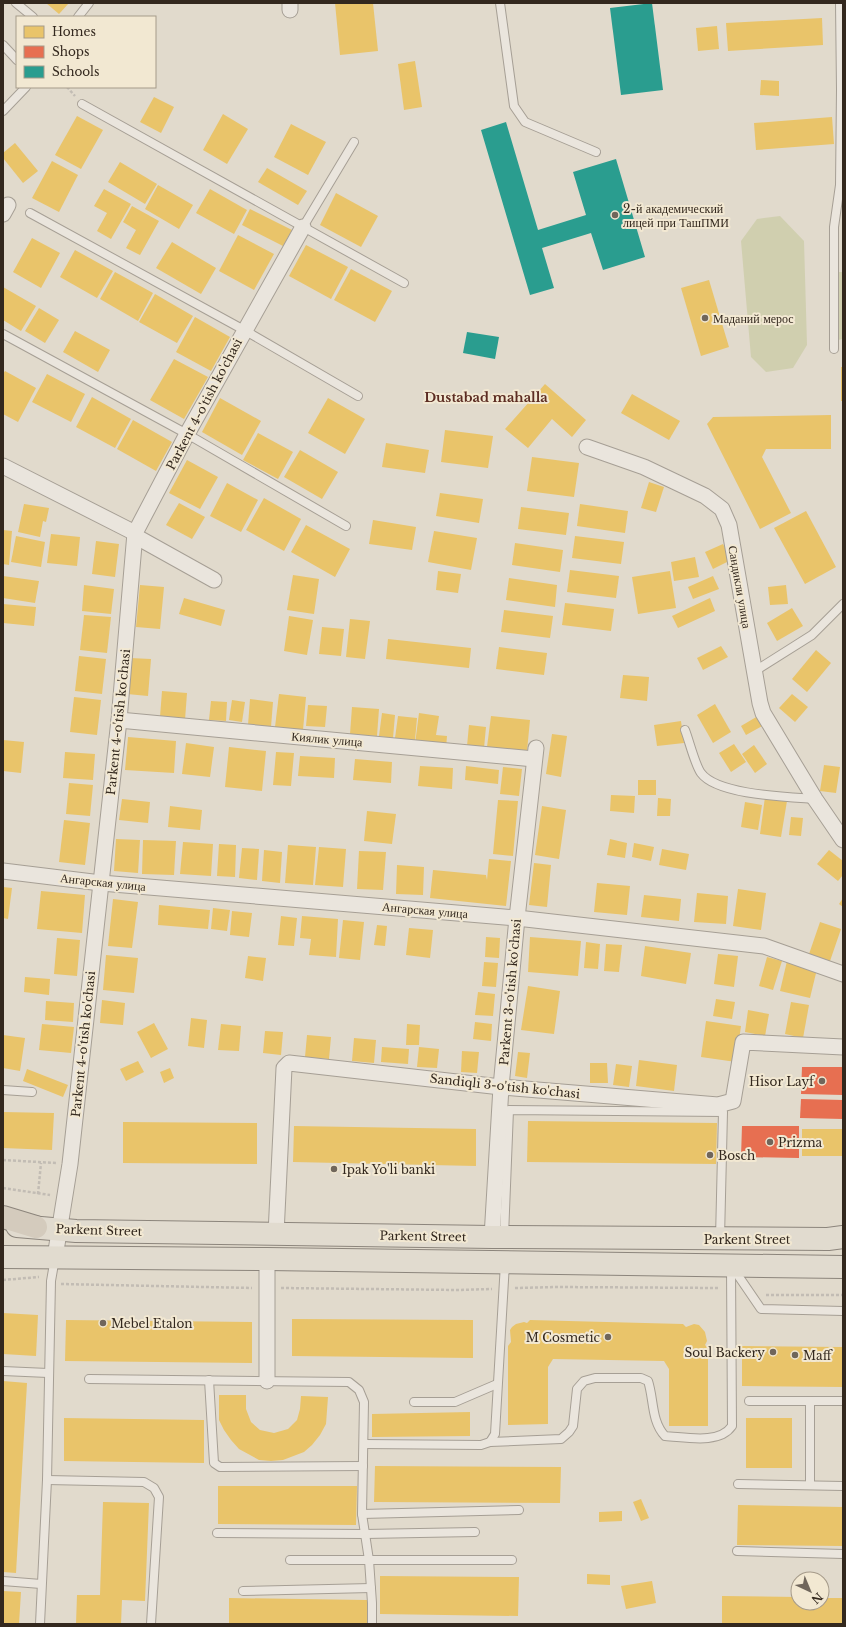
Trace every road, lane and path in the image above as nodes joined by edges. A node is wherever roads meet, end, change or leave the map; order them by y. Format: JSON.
{"nodes":[{"id":1,"x":16,"y":3,"type":"edge"},
{"id":2,"x":89,"y":3,"type":"edge"},
{"id":3,"x":500,"y":3,"type":"edge"},
{"id":4,"x":840,"y":3,"type":"edge"},
{"id":5,"x":32,"y":16,"type":"edge"},
{"id":6,"x":79,"y":16,"type":"edge"},
{"id":7,"x":3,"y":45,"type":"edge"},
{"id":8,"x":16,"y":59,"type":"edge"},
{"id":9,"x":25,"y":88,"type":"edge"},
{"id":10,"x":82,"y":104,"type":"dead end"},
{"id":11,"x":3,"y":111,"type":"edge"},
{"id":12,"x":354,"y":142,"type":"dead end"},
{"id":13,"x":596,"y":152,"type":"dead end"},
{"id":14,"x":30,"y":213,"type":"dead end"},
{"id":15,"x":303,"y":227,"type":"junction"},
{"id":16,"x":404,"y":283,"type":"dead end"},
{"id":17,"x":244,"y":330,"type":"junction"},
{"id":18,"x":3,"y":334,"type":"edge"},
{"id":19,"x":834,"y":349,"type":"dead end"},
{"id":20,"x":358,"y":396,"type":"dead end"},
{"id":21,"x":187,"y":434,"type":"junction"},
{"id":22,"x":587,"y":447,"type":"dead end"},
{"id":23,"x":3,"y":466,"type":"edge"},
{"id":24,"x":346,"y":526,"type":"dead end"},
{"id":25,"x":135,"y":535,"type":"junction"},
{"id":26,"x":214,"y":580,"type":"dead end"},
{"id":27,"x":843,"y":604,"type":"edge"},
{"id":28,"x":754,"y":671,"type":"junction"},
{"id":29,"x":119,"y":720,"type":"junction"},
{"id":30,"x":685,"y":730,"type":"dead end"},
{"id":31,"x":535,"y":753,"type":"joint"},
{"id":32,"x":815,"y":799,"type":"junction"},
{"id":33,"x":843,"y":840,"type":"edge"},
{"id":34,"x":3,"y":871,"type":"edge"},
{"id":35,"x":101,"y":883,"type":"junction"},
{"id":36,"x":517,"y":918,"type":"junction"},
{"id":37,"x":843,"y":974,"type":"edge"},
{"id":38,"x":843,"y":1047,"type":"edge"},
{"id":39,"x":502,"y":1086,"type":"junction"},
{"id":40,"x":3,"y":1090,"type":"edge"},
{"id":41,"x":32,"y":1092,"type":"dead end"},
{"id":42,"x":3,"y":1160,"type":"edge"},
{"id":43,"x":42,"y":1163,"type":"junction"},
{"id":44,"x":70,"y":1164,"type":"junction"},
{"id":45,"x":3,"y":1188,"type":"edge"},
{"id":46,"x":38,"y":1194,"type":"junction"},
{"id":47,"x":55,"y":1196,"type":"dead end"},
{"id":48,"x":3,"y":1217,"type":"edge"},
{"id":49,"x":3,"y":1226,"type":"edge"},
{"id":50,"x":36,"y":1227,"type":"junction"},
{"id":51,"x":60,"y":1229,"type":"junction"},
{"id":52,"x":276,"y":1234,"type":"junction"},
{"id":53,"x":498,"y":1237,"type":"junction"},
{"id":54,"x":843,"y":1237,"type":"edge"},
{"id":55,"x":720,"y":1238,"type":"junction"},
{"id":56,"x":3,"y":1257,"type":"edge"},
{"id":57,"x":55,"y":1257,"type":"junction"},
{"id":58,"x":267,"y":1259,"type":"junction"},
{"id":59,"x":505,"y":1262,"type":"junction"},
{"id":60,"x":731,"y":1266,"type":"junction"},
{"id":61,"x":843,"y":1267,"type":"edge"},
{"id":62,"x":3,"y":1280,"type":"edge"},
{"id":63,"x":51,"y":1281,"type":"junction"},
{"id":64,"x":267,"y":1288,"type":"junction"},
{"id":65,"x":730,"y":1288,"type":"junction"},
{"id":66,"x":502,"y":1289,"type":"junction"},
{"id":67,"x":749,"y":1291,"type":"junction"},
{"id":68,"x":843,"y":1295,"type":"edge"},
{"id":69,"x":843,"y":1311,"type":"edge"},
{"id":70,"x":3,"y":1371,"type":"edge"},
{"id":71,"x":48,"y":1373,"type":"junction"},
{"id":72,"x":89,"y":1379,"type":"dead end"},
{"id":73,"x":209,"y":1380,"type":"junction"},
{"id":74,"x":267,"y":1380,"type":"junction"},
{"id":75,"x":497,"y":1384,"type":"junction"},
{"id":76,"x":749,"y":1401,"type":"dead end"},
{"id":77,"x":810,"y":1401,"type":"junction"},
{"id":78,"x":843,"y":1401,"type":"edge"},
{"id":79,"x":414,"y":1402,"type":"dead end"},
{"id":80,"x":490,"y":1442,"type":"junction"},
{"id":81,"x":364,"y":1444,"type":"junction"},
{"id":82,"x":363,"y":1466,"type":"junction"},
{"id":83,"x":47,"y":1480,"type":"junction"},
{"id":84,"x":738,"y":1484,"type":"dead end"},
{"id":85,"x":810,"y":1485,"type":"junction"},
{"id":86,"x":843,"y":1486,"type":"edge"},
{"id":87,"x":519,"y":1510,"type":"dead end"},
{"id":88,"x":362,"y":1514,"type":"junction"},
{"id":89,"x":475,"y":1532,"type":"dead end"},
{"id":90,"x":217,"y":1533,"type":"dead end"},
{"id":91,"x":364,"y":1534,"type":"junction"},
{"id":92,"x":737,"y":1551,"type":"dead end"},
{"id":93,"x":843,"y":1554,"type":"edge"},
{"id":94,"x":290,"y":1560,"type":"dead end"},
{"id":95,"x":369,"y":1560,"type":"junction"},
{"id":96,"x":512,"y":1560,"type":"dead end"},
{"id":97,"x":3,"y":1581,"type":"edge"},
{"id":98,"x":41,"y":1584,"type":"junction"},
{"id":99,"x":371,"y":1588,"type":"junction"},
{"id":100,"x":243,"y":1591,"type":"dead end"},
{"id":101,"x":40,"y":1624,"type":"edge"},
{"id":102,"x":151,"y":1624,"type":"edge"},
{"id":103,"x":372,"y":1624,"type":"edge"}],
"edges":[{"from":1,"to":5,"type":"lane"},
{"from":2,"to":6,"type":"lane"},
{"from":3,"to":13,"type":"lane"},
{"from":4,"to":19,"type":"lane"},
{"from":7,"to":8,"type":"lane"},
{"from":9,"to":11,"type":"lane"},
{"from":10,"to":15,"type":"lane"},
{"from":12,"to":15,"type":"lane"},
{"from":14,"to":17,"type":"lane"},
{"from":15,"to":16,"type":"lane"},
{"from":15,"to":17,"type":"street","name":"Parkent 4-o'tish ko'chasi"},
{"from":17,"to":20,"type":"lane"},
{"from":17,"to":21,"type":"street","name":"Parkent 4-o'tish ko'chasi"},
{"from":18,"to":21,"type":"lane"},
{"from":21,"to":24,"type":"lane"},
{"from":21,"to":25,"type":"street","name":"Parkent 4-o'tish ko'chasi"},
{"from":22,"to":28,"type":"street","name":"Сандикли улица"},
{"from":23,"to":25,"type":"street"},
{"from":25,"to":26,"type":"street"},
{"from":25,"to":29,"type":"street","name":"Parkent 4-o'tish ko'chasi"},
{"from":27,"to":28,"type":"lane"},
{"from":28,"to":32,"type":"street","name":"Сандикли улица"},
{"from":29,"to":31,"type":"street","name":"Киялик улица"},
{"from":29,"to":35,"type":"street","name":"Parkent 4-o'tish ko'chasi"},
{"from":30,"to":32,"type":"lane"},
{"from":31,"to":36,"type":"street","name":"Parkent 3-o'tish ko'chasi"},
{"from":32,"to":33,"type":"street","name":"Сандикли улица"},
{"from":34,"to":35,"type":"street","name":"Ангарская улица"},
{"from":35,"to":36,"type":"street","name":"Ангарская улица"},
{"from":35,"to":44,"type":"street","name":"Parkent 4-o'tish ko'chasi"},
{"from":36,"to":37,"type":"street","name":"Ангарская улица"},
{"from":36,"to":39,"type":"street","name":"Parkent 3-o'tish ko'chasi"},
{"from":38,"to":39,"type":"street","name":"Sandiqli 3-o'tish ko'chasi"},
{"from":39,"to":52,"type":"street","name":"Sandiqli 3-o'tish ko'chasi"},
{"from":39,"to":53,"type":"street","name":"Parkent 3-o'tish ko'chasi"},
{"from":40,"to":41,"type":"lane"},
{"from":42,"to":43,"type":"path"},
{"from":43,"to":44,"type":"path"},
{"from":43,"to":46,"type":"path"},
{"from":44,"to":51,"type":"street","name":"Parkent 4-o'tish ko'chasi"},
{"from":45,"to":46,"type":"path"},
{"from":46,"to":47,"type":"path"},
{"from":48,"to":50,"type":"highway"},
{"from":49,"to":50,"type":"main road","name":"Parkent Street"},
{"from":50,"to":51,"type":"main road","name":"Parkent Street"},
{"from":51,"to":52,"type":"main road","name":"Parkent Street"},
{"from":51,"to":57,"type":"street","name":"Parkent 4-o'tish ko'chasi"},
{"from":52,"to":53,"type":"main road","name":"Parkent Street"},
{"from":53,"to":55,"type":"main road","name":"Parkent Street"},
{"from":53,"to":55,"type":"lane"},
{"from":54,"to":55,"type":"main road","name":"Parkent Street"},
{"from":56,"to":57,"type":"main road","name":"Parkent Street"},
{"from":57,"to":58,"type":"main road","name":"Parkent Street"},
{"from":57,"to":63,"type":"lane"},
{"from":58,"to":59,"type":"main road","name":"Parkent Street"},
{"from":58,"to":64,"type":"street"},
{"from":59,"to":60,"type":"main road","name":"Parkent Street"},
{"from":59,"to":66,"type":"lane"},
{"from":60,"to":61,"type":"main road","name":"Parkent Street"},
{"from":60,"to":65,"type":"lane"},
{"from":60,"to":67,"type":"lane"},
{"from":62,"to":63,"type":"path"},
{"from":63,"to":64,"type":"path"},
{"from":63,"to":71,"type":"lane"},
{"from":64,"to":66,"type":"path"},
{"from":64,"to":74,"type":"street"},
{"from":65,"to":66,"type":"path"},
{"from":65,"to":80,"type":"lane"},
{"from":66,"to":75,"type":"lane"},
{"from":67,"to":68,"type":"path"},
{"from":67,"to":69,"type":"lane"},
{"from":70,"to":71,"type":"lane"},
{"from":71,"to":83,"type":"lane"},
{"from":72,"to":73,"type":"lane"},
{"from":73,"to":74,"type":"lane"},
{"from":73,"to":82,"type":"lane"},
{"from":74,"to":81,"type":"lane"},
{"from":75,"to":79,"type":"lane"},
{"from":75,"to":80,"type":"lane"},
{"from":76,"to":77,"type":"lane"},
{"from":77,"to":78,"type":"lane"},
{"from":77,"to":85,"type":"lane"},
{"from":80,"to":81,"type":"lane"},
{"from":81,"to":82,"type":"lane"},
{"from":82,"to":88,"type":"lane"},
{"from":83,"to":98,"type":"lane"},
{"from":83,"to":102,"type":"lane"},
{"from":84,"to":85,"type":"lane"},
{"from":85,"to":86,"type":"lane"},
{"from":87,"to":88,"type":"lane"},
{"from":88,"to":91,"type":"lane"},
{"from":89,"to":91,"type":"lane"},
{"from":90,"to":91,"type":"lane"},
{"from":91,"to":95,"type":"lane"},
{"from":92,"to":93,"type":"lane"},
{"from":94,"to":95,"type":"lane"},
{"from":95,"to":96,"type":"lane"},
{"from":95,"to":99,"type":"lane"},
{"from":97,"to":98,"type":"lane"},
{"from":98,"to":101,"type":"lane"},
{"from":99,"to":100,"type":"lane"},
{"from":99,"to":103,"type":"lane"}]}
